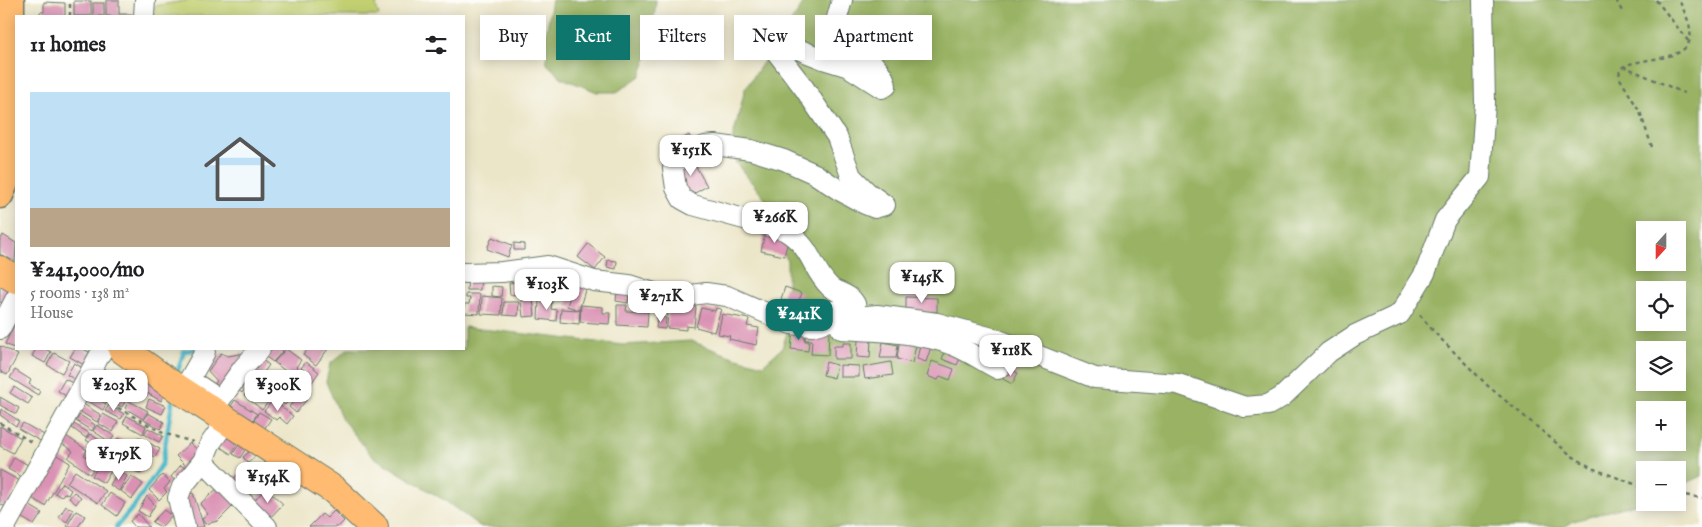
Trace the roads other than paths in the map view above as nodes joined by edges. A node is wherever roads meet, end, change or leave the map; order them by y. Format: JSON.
{"nodes":[{"id":1,"x":11,"y":0,"type":"edge"},
{"id":2,"x":146,"y":0,"type":"edge"},
{"id":3,"x":842,"y":0,"type":"edge"},
{"id":4,"x":1483,"y":0,"type":"edge"},
{"id":5,"x":144,"y":15,"type":"edge"},
{"id":6,"x":9,"y":30,"type":"edge"},
{"id":7,"x":9,"y":157,"type":"edge"},
{"id":8,"x":0,"y":195,"type":"edge"},
{"id":9,"x":0,"y":270,"type":"edge"},
{"id":10,"x":465,"y":272,"type":"edge"},
{"id":11,"x":15,"y":278,"type":"edge"},
{"id":12,"x":15,"y":300,"type":"edge"},
{"id":13,"x":791,"y":324,"type":"junction"},
{"id":14,"x":812,"y":326,"type":"junction"},
{"id":15,"x":0,"y":329,"type":"edge"},
{"id":16,"x":102,"y":350,"type":"edge"},
{"id":17,"x":124,"y":350,"type":"edge"},
{"id":18,"x":259,"y":350,"type":"edge"},
{"id":19,"x":205,"y":352,"type":"dead end"},
{"id":20,"x":998,"y":369,"type":"dead end"},
{"id":21,"x":179,"y":385,"type":"junction"},
{"id":22,"x":227,"y":420,"type":"junction"},
{"id":23,"x":203,"y":461,"type":"junction"},
{"id":24,"x":4,"y":527,"type":"edge"},
{"id":25,"x":185,"y":527,"type":"edge"},
{"id":26,"x":267,"y":527,"type":"edge"},
{"id":27,"x":374,"y":527,"type":"edge"}],
"edges":[{"from":1,"to":6,"type":"main road"},
{"from":2,"to":5,"type":"street"},
{"from":3,"to":13,"type":"street"},
{"from":4,"to":14,"type":"street"},
{"from":6,"to":7,"type":"main road"},
{"from":7,"to":8,"type":"main road"},
{"from":9,"to":11,"type":"highway"},
{"from":10,"to":13,"type":"street"},
{"from":12,"to":15,"type":"street"},
{"from":13,"to":14,"type":"street"},
{"from":14,"to":20,"type":"street"},
{"from":16,"to":24,"type":"street"},
{"from":17,"to":21,"type":"highway"},
{"from":18,"to":21,"type":"street"},
{"from":19,"to":21,"type":"street"},
{"from":21,"to":22,"type":"highway"},
{"from":22,"to":23,"type":"street"},
{"from":22,"to":27,"type":"highway"},
{"from":23,"to":25,"type":"street"},
{"from":23,"to":26,"type":"street"}]}
